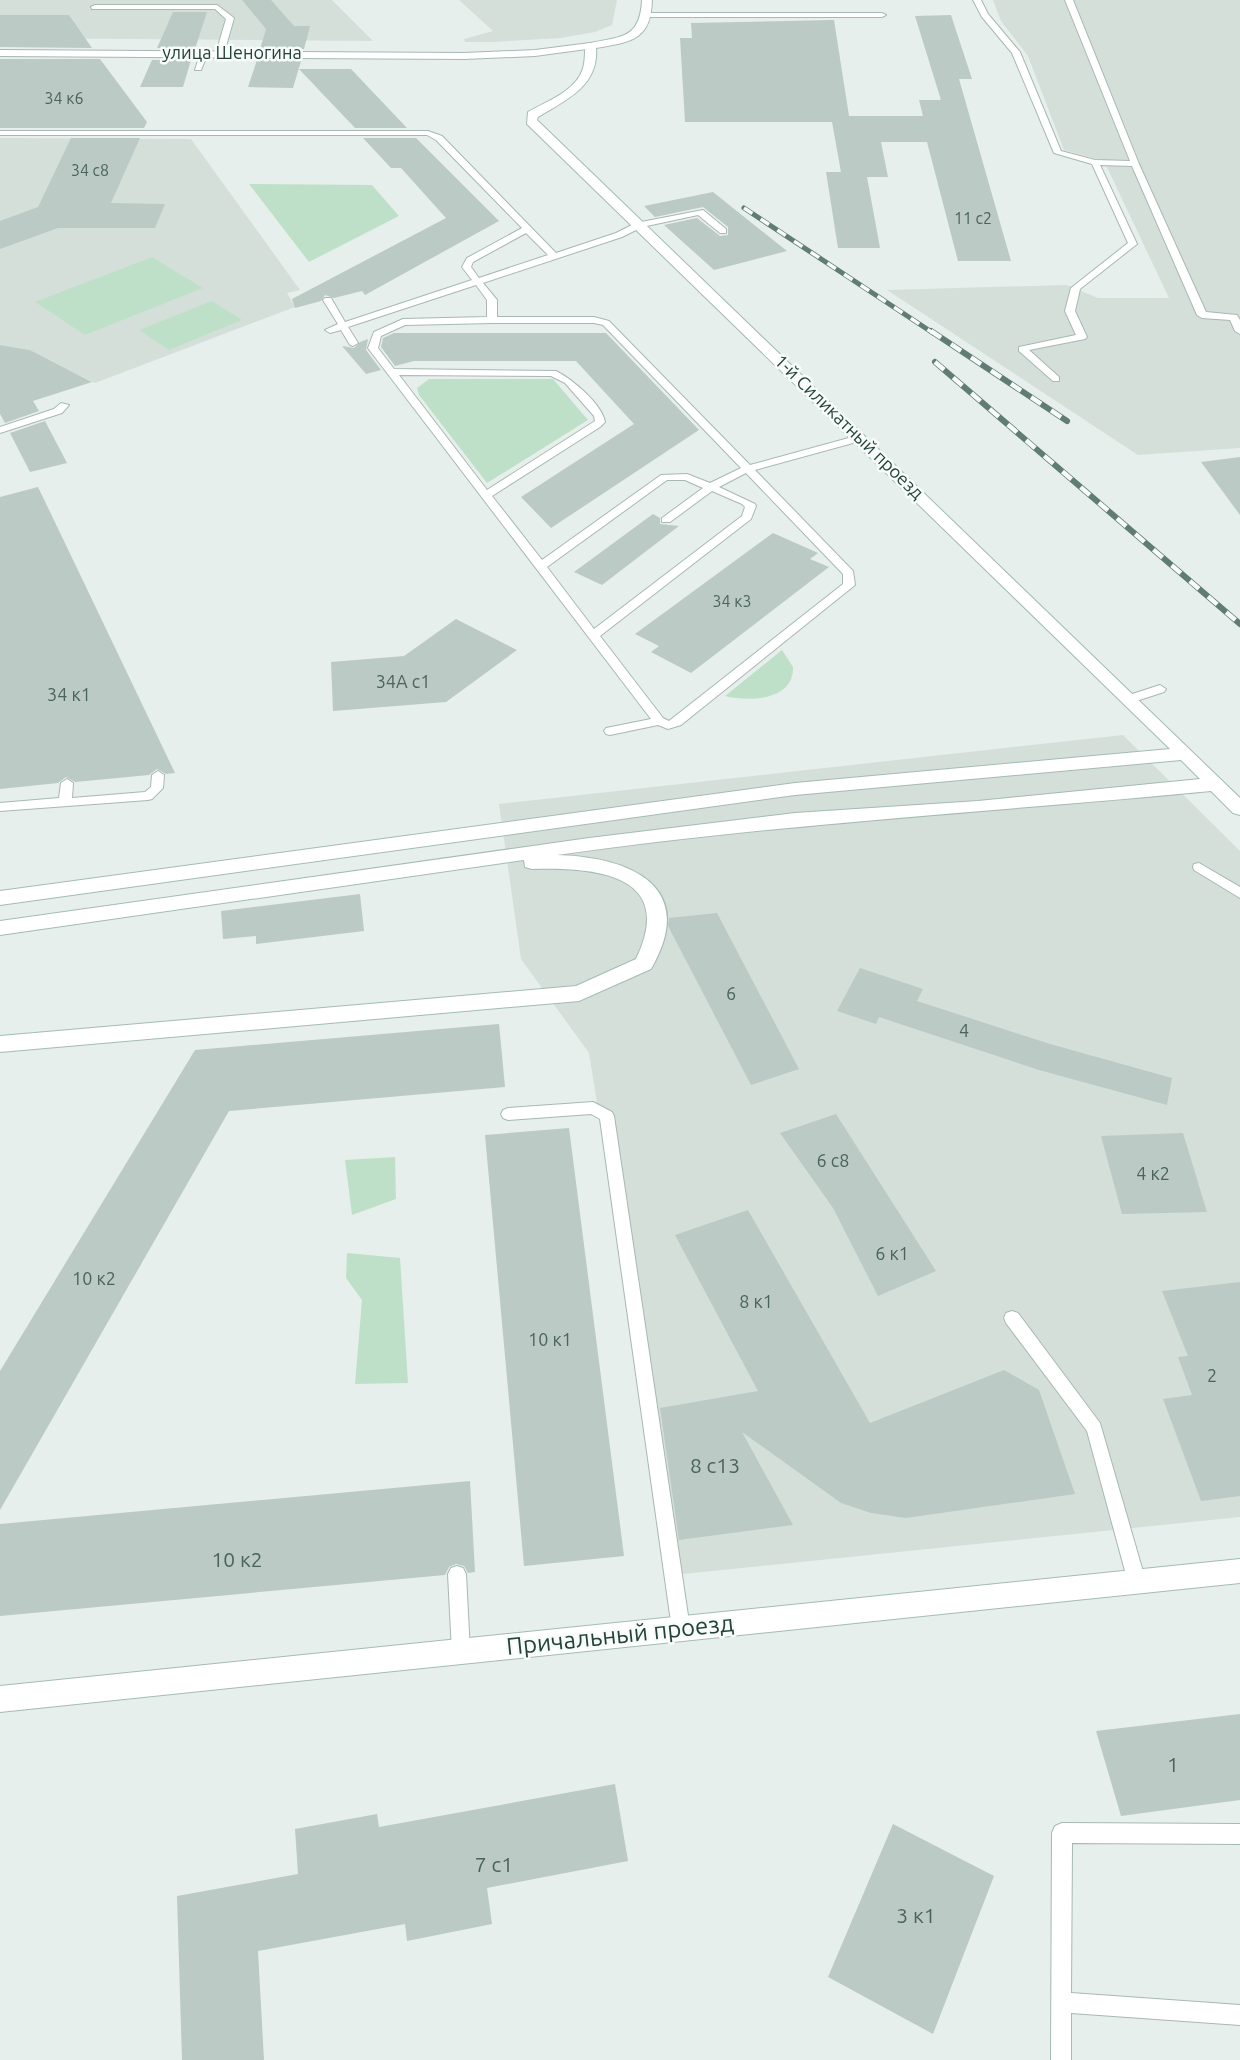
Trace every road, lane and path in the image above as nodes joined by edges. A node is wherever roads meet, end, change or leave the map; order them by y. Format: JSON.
{"nodes":[{"id":1,"x":647,"y":0,"type":"edge"},
{"id":2,"x":977,"y":0,"type":"edge"},
{"id":3,"x":1069,"y":0,"type":"edge"},
{"id":4,"x":95,"y":7,"type":"dead end"},
{"id":5,"x":648,"y":15,"type":"junction"},
{"id":6,"x":882,"y":15,"type":"dead end"},
{"id":7,"x":590,"y":46,"type":"junction"},
{"id":8,"x":0,"y":52,"type":"edge"},
{"id":9,"x":204,"y":53,"type":"junction"},
{"id":10,"x":220,"y":53,"type":"junction"},
{"id":11,"x":198,"y":68,"type":"dead end"},
{"id":12,"x":0,"y":133,"type":"edge"},
{"id":13,"x":1094,"y":162,"type":"junction"},
{"id":14,"x":1135,"y":164,"type":"junction"},
{"id":15,"x":639,"y":225,"type":"junction"},
{"id":16,"x":527,"y":229,"type":"junction"},
{"id":17,"x":723,"y":231,"type":"dead end"},
{"id":18,"x":553,"y":255,"type":"junction"},
{"id":19,"x":475,"y":281,"type":"junction"},
{"id":20,"x":328,"y":300,"type":"dead end"},
{"id":21,"x":492,"y":320,"type":"junction"},
{"id":22,"x":343,"y":326,"type":"junction"},
{"id":23,"x":330,"y":330,"type":"dead end"},
{"id":24,"x":1240,"y":331,"type":"edge"},
{"id":25,"x":353,"y":343,"type":"dead end"},
{"id":26,"x":392,"y":372,"type":"junction"},
{"id":27,"x":1056,"y":379,"type":"dead end"},
{"id":28,"x":64,"y":405,"type":"dead end"},
{"id":29,"x":0,"y":430,"type":"edge"},
{"id":30,"x":860,"y":438,"type":"junction"},
{"id":31,"x":745,"y":469,"type":"junction"},
{"id":32,"x":711,"y":487,"type":"junction"},
{"id":33,"x":486,"y":495,"type":"junction"},
{"id":34,"x":666,"y":520,"type":"dead end"},
{"id":35,"x":541,"y":566,"type":"junction"},
{"id":36,"x":594,"y":635,"type":"junction"},
{"id":37,"x":1160,"y":689,"type":"dead end"},
{"id":38,"x":1130,"y":699,"type":"junction"},
{"id":39,"x":659,"y":721,"type":"junction"},
{"id":40,"x":610,"y":731,"type":"dead end"},
{"id":41,"x":1185,"y":754,"type":"junction"},
{"id":42,"x":158,"y":775,"type":"dead end"},
{"id":43,"x":67,"y":783,"type":"dead end"},
{"id":44,"x":1215,"y":784,"type":"junction"},
{"id":45,"x":65,"y":802,"type":"junction"},
{"id":46,"x":0,"y":807,"type":"edge"},
{"id":47,"x":1240,"y":808,"type":"edge"},
{"id":48,"x":428,"y":867,"type":"junction"},
{"id":49,"x":1199,"y":867,"type":"dead end"},
{"id":50,"x":1240,"y":893,"type":"edge"},
{"id":51,"x":0,"y":898,"type":"edge"},
{"id":52,"x":0,"y":928,"type":"edge"},
{"id":53,"x":0,"y":1044,"type":"edge"},
{"id":54,"x":508,"y":1114,"type":"dead end"},
{"id":55,"x":1012,"y":1318,"type":"dead end"},
{"id":56,"x":1240,"y":1571,"type":"edge"},
{"id":57,"x":457,"y":1574,"type":"dead end"},
{"id":58,"x":1138,"y":1582,"type":"junction"},
{"id":59,"x":681,"y":1629,"type":"junction"},
{"id":60,"x":461,"y":1652,"type":"junction"},
{"id":61,"x":0,"y":1699,"type":"edge"},
{"id":62,"x":1240,"y":1834,"type":"edge"},
{"id":63,"x":1061,"y":2002,"type":"junction"},
{"id":64,"x":1240,"y":2015,"type":"edge"},
{"id":65,"x":1061,"y":2060,"type":"edge"}],
"edges":[{"from":1,"to":5,"type":"street"},
{"from":2,"to":13,"type":"lane"},
{"from":3,"to":14,"type":"lane"},
{"from":4,"to":10,"type":"lane"},
{"from":5,"to":6,"type":"lane"},
{"from":5,"to":7,"type":"street"},
{"from":7,"to":10,"type":"street","name":"улица Шеногина"},
{"from":7,"to":15,"type":"street","name":"1-й Силикатный проезд"},
{"from":8,"to":9,"type":"street","name":"улица Шеногина"},
{"from":9,"to":10,"type":"street","name":"улица Шеногина"},
{"from":9,"to":11,"type":"lane"},
{"from":12,"to":16,"type":"lane"},
{"from":13,"to":14,"type":"lane"},
{"from":13,"to":27,"type":"lane"},
{"from":14,"to":24,"type":"lane"},
{"from":15,"to":17,"type":"lane"},
{"from":15,"to":18,"type":"lane"},
{"from":15,"to":30,"type":"street","name":"1-й Силикатный проезд"},
{"from":16,"to":18,"type":"lane"},
{"from":16,"to":19,"type":"lane"},
{"from":18,"to":19,"type":"lane"},
{"from":19,"to":21,"type":"lane"},
{"from":19,"to":22,"type":"lane"},
{"from":20,"to":22,"type":"lane"},
{"from":21,"to":26,"type":"lane"},
{"from":21,"to":31,"type":"lane"},
{"from":22,"to":23,"type":"lane"},
{"from":22,"to":25,"type":"lane"},
{"from":26,"to":33,"type":"lane"},
{"from":26,"to":33,"type":"lane"},
{"from":28,"to":29,"type":"lane"},
{"from":30,"to":31,"type":"lane"},
{"from":30,"to":38,"type":"street","name":"1-й Силикатный проезд"},
{"from":31,"to":32,"type":"lane"},
{"from":31,"to":39,"type":"lane"},
{"from":32,"to":34,"type":"lane"},
{"from":32,"to":35,"type":"lane"},
{"from":32,"to":36,"type":"lane"},
{"from":33,"to":35,"type":"lane"},
{"from":35,"to":36,"type":"lane"},
{"from":36,"to":39,"type":"lane"},
{"from":37,"to":38,"type":"lane"},
{"from":38,"to":41,"type":"street","name":"1-й Силикатный проезд"},
{"from":39,"to":40,"type":"lane"},
{"from":41,"to":44,"type":"street","name":"1-й Силикатный проезд"},
{"from":41,"to":51,"type":"street"},
{"from":42,"to":45,"type":"lane"},
{"from":43,"to":45,"type":"lane"},
{"from":44,"to":47,"type":"street","name":"1-й Силикатный проезд"},
{"from":44,"to":48,"type":"street"},
{"from":45,"to":46,"type":"lane"},
{"from":48,"to":52,"type":"street"},
{"from":48,"to":53,"type":"street"},
{"from":49,"to":50,"type":"lane"},
{"from":54,"to":59,"type":"lane"},
{"from":55,"to":58,"type":"lane"},
{"from":56,"to":58,"type":"street","name":"Причальный проезд"},
{"from":57,"to":60,"type":"lane"},
{"from":58,"to":59,"type":"street","name":"Причальный проезд"},
{"from":59,"to":60,"type":"street","name":"Причальный проезд"},
{"from":60,"to":61,"type":"street","name":"Причальный проезд"},
{"from":62,"to":63,"type":"lane"},
{"from":63,"to":64,"type":"lane"},
{"from":63,"to":65,"type":"lane"}]}
